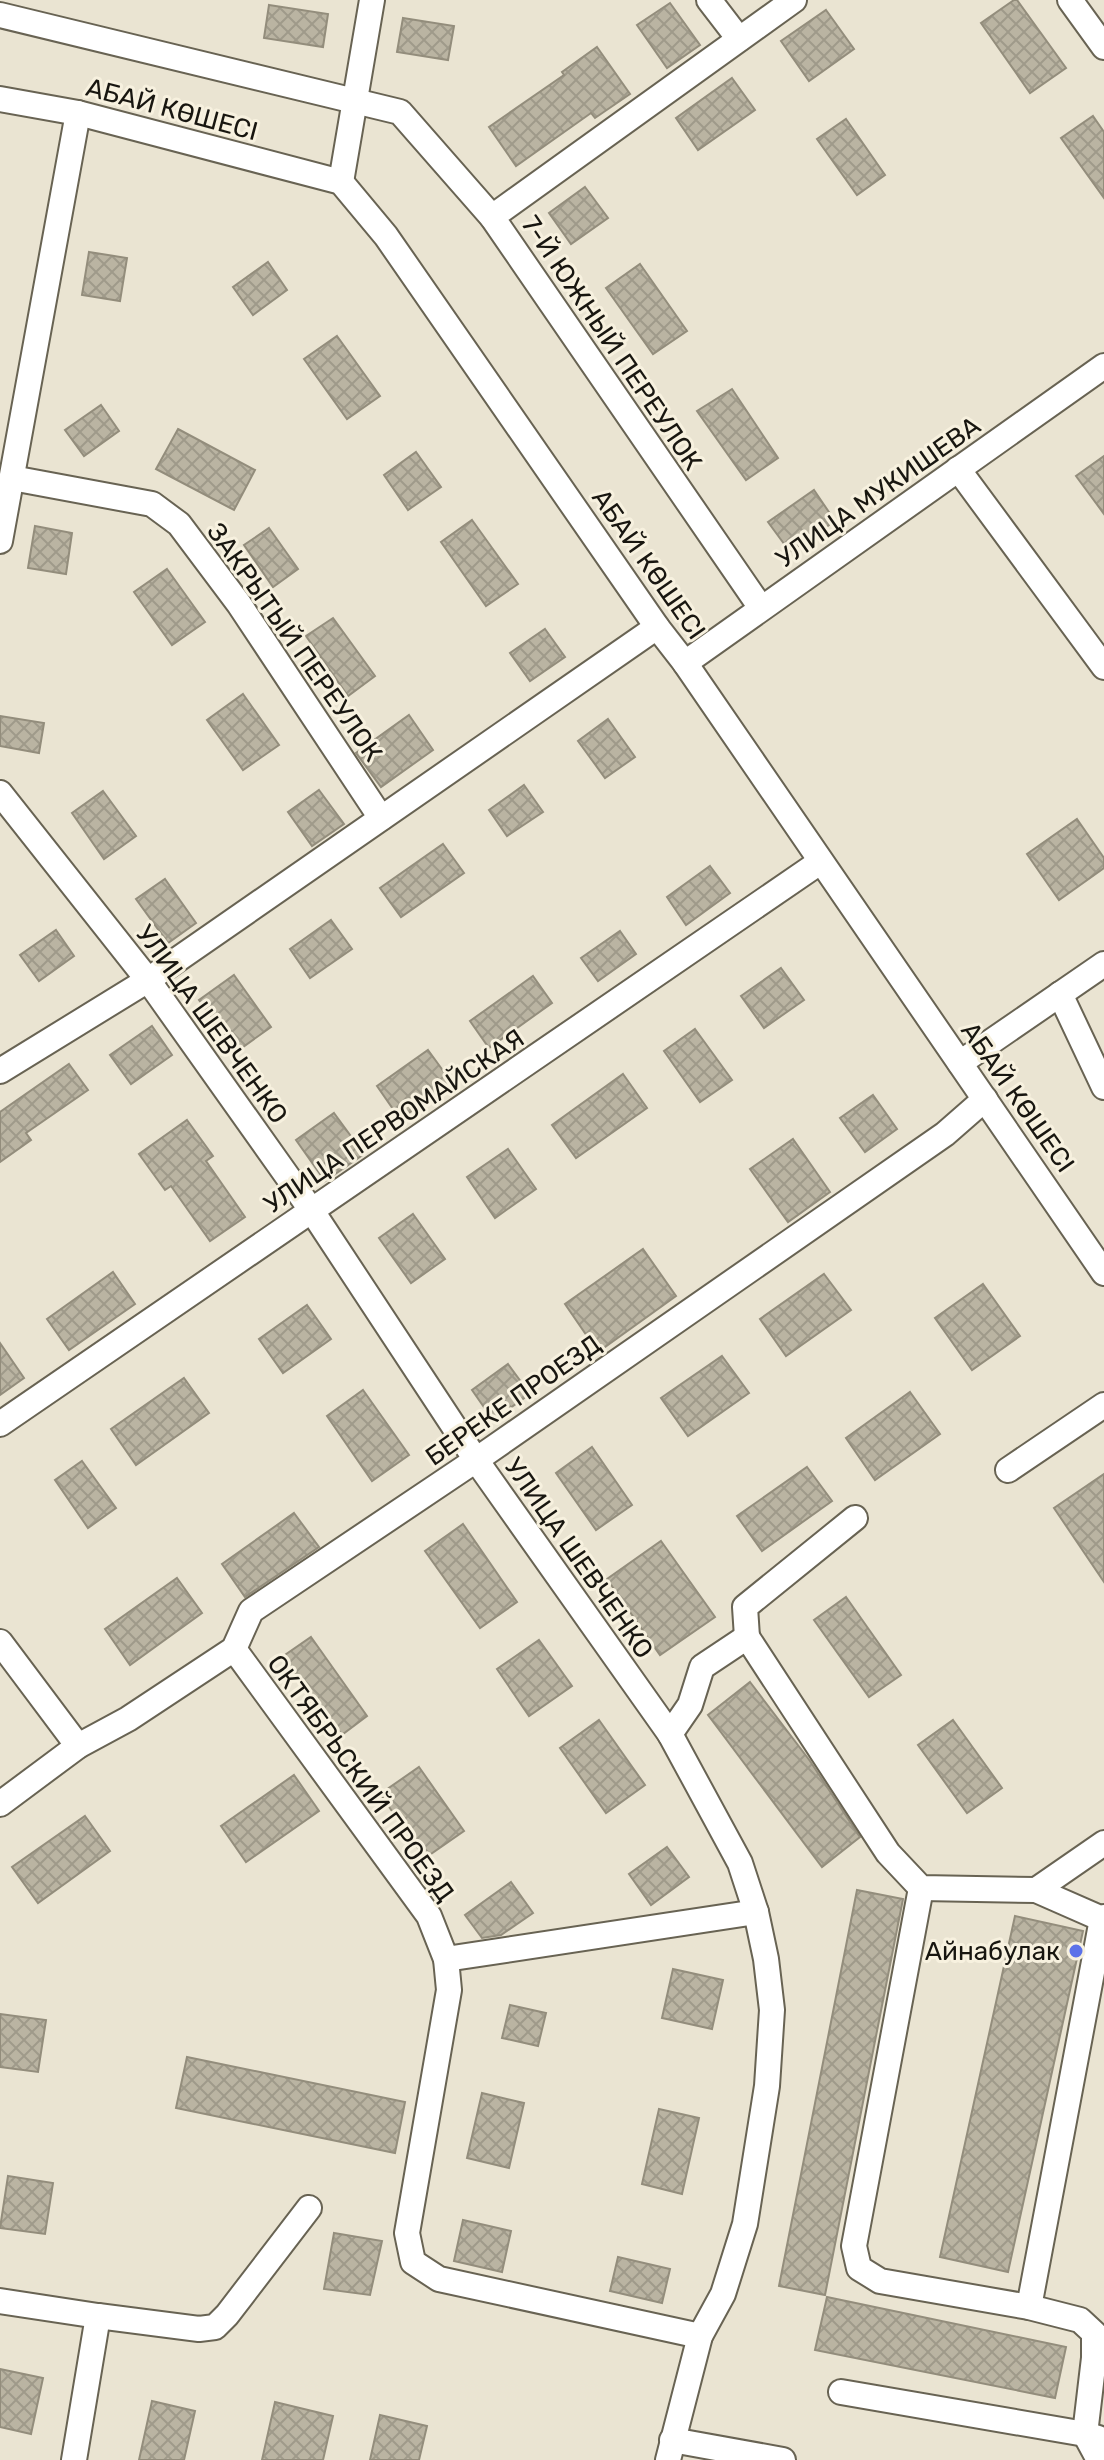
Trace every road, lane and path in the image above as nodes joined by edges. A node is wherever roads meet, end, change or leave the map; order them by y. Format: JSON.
{"nodes":[{"id":1,"x":372,"y":0,"type":"edge"},
{"id":2,"x":709,"y":0,"type":"edge"},
{"id":3,"x":794,"y":0,"type":"edge"},
{"id":4,"x":1070,"y":0,"type":"edge"},
{"id":5,"x":0,"y":15,"type":"edge"},
{"id":6,"x":739,"y":39,"type":"junction"},
{"id":7,"x":1104,"y":47,"type":"edge"},
{"id":8,"x":0,"y":99,"type":"edge"},
{"id":9,"x":355,"y":100,"type":"junction"},
{"id":10,"x":78,"y":113,"type":"junction"},
{"id":11,"x":341,"y":182,"type":"junction"},
{"id":12,"x":492,"y":217,"type":"junction"},
{"id":13,"x":1104,"y":366,"type":"edge"},
{"id":14,"x":958,"y":469,"type":"junction"},
{"id":15,"x":12,"y":478,"type":"junction"},
{"id":16,"x":0,"y":541,"type":"edge"},
{"id":17,"x":761,"y":608,"type":"junction"},
{"id":18,"x":657,"y":627,"type":"junction"},
{"id":19,"x":685,"y":663,"type":"junction"},
{"id":20,"x":1104,"y":667,"type":"edge"},
{"id":21,"x":0,"y":793,"type":"edge"},
{"id":22,"x":381,"y":818,"type":"junction"},
{"id":23,"x":820,"y":862,"type":"junction"},
{"id":24,"x":1104,"y":964,"type":"edge"},
{"id":25,"x":148,"y":980,"type":"junction"},
{"id":26,"x":1060,"y":994,"type":"junction"},
{"id":27,"x":960,"y":1063,"type":"junction"},
{"id":28,"x":0,"y":1071,"type":"edge"},
{"id":29,"x":1104,"y":1087,"type":"edge"},
{"id":30,"x":985,"y":1099,"type":"junction"},
{"id":31,"x":312,"y":1211,"type":"junction"},
{"id":32,"x":1104,"y":1273,"type":"edge"},
{"id":33,"x":1104,"y":1405,"type":"edge"},
{"id":34,"x":0,"y":1424,"type":"edge"},
{"id":35,"x":476,"y":1460,"type":"junction"},
{"id":36,"x":1008,"y":1470,"type":"dead end"},
{"id":37,"x":855,"y":1518,"type":"dead end"},
{"id":38,"x":747,"y":1637,"type":"junction"},
{"id":39,"x":0,"y":1642,"type":"edge"},
{"id":40,"x":234,"y":1649,"type":"junction"},
{"id":41,"x":670,"y":1734,"type":"junction"},
{"id":42,"x":78,"y":1746,"type":"junction"},
{"id":43,"x":0,"y":1804,"type":"edge"},
{"id":44,"x":1104,"y":1843,"type":"edge"},
{"id":45,"x":921,"y":1888,"type":"junction"},
{"id":46,"x":1036,"y":1890,"type":"junction"},
{"id":47,"x":756,"y":1912,"type":"junction"},
{"id":48,"x":1103,"y":1918,"type":"edge"},
{"id":49,"x":446,"y":1959,"type":"junction"},
{"id":50,"x":309,"y":2208,"type":"dead end"},
{"id":51,"x":0,"y":2301,"type":"edge"},
{"id":52,"x":1029,"y":2307,"type":"junction"},
{"id":53,"x":98,"y":2316,"type":"junction"},
{"id":54,"x":700,"y":2336,"type":"junction"},
{"id":55,"x":841,"y":2392,"type":"dead end"},
{"id":56,"x":1094,"y":2437,"type":"edge"},
{"id":57,"x":670,"y":2450,"type":"edge"},
{"id":58,"x":74,"y":2460,"type":"edge"},
{"id":59,"x":783,"y":2460,"type":"edge"},
{"id":60,"x":1099,"y":2460,"type":"edge"}],
"edges":[{"from":1,"to":9,"type":"street"},
{"from":2,"to":6,"type":"street"},
{"from":3,"to":6,"type":"street","name":"7-Й ЮЖНЫЙ ПЕРЕУЛОК"},
{"from":4,"to":7,"type":"street"},
{"from":5,"to":9,"type":"street"},
{"from":6,"to":12,"type":"street","name":"7-Й ЮЖНЫЙ ПЕРЕУЛОК"},
{"from":8,"to":10,"type":"street","name":"АБАЙ КӨШЕСІ"},
{"from":9,"to":11,"type":"street"},
{"from":9,"to":12,"type":"street"},
{"from":10,"to":11,"type":"street","name":"АБАЙ КӨШЕСІ"},
{"from":10,"to":15,"type":"street"},
{"from":11,"to":18,"type":"street","name":"АБАЙ КӨШЕСІ"},
{"from":12,"to":17,"type":"street","name":"7-Й ЮЖНЫЙ ПЕРЕУЛОК"},
{"from":13,"to":14,"type":"street","name":"УЛИЦА МУКИШЕВА"},
{"from":14,"to":17,"type":"street","name":"УЛИЦА МУКИШЕВА"},
{"from":14,"to":20,"type":"street"},
{"from":15,"to":16,"type":"street"},
{"from":15,"to":22,"type":"street","name":"ЗАКРЫТЫЙ ПЕРЕУЛОК"},
{"from":17,"to":19,"type":"street","name":"УЛИЦА МУКИШЕВА"},
{"from":18,"to":19,"type":"street","name":"АБАЙ КӨШЕСІ"},
{"from":18,"to":22,"type":"street"},
{"from":19,"to":23,"type":"street","name":"АБАЙ КӨШЕСІ"},
{"from":21,"to":25,"type":"street","name":"УЛИЦА ШЕВЧЕНКО"},
{"from":22,"to":25,"type":"street"},
{"from":23,"to":27,"type":"street","name":"АБАЙ КӨШЕСІ"},
{"from":23,"to":31,"type":"street","name":"УЛИЦА ПЕРВОМАЙСКАЯ"},
{"from":24,"to":26,"type":"street"},
{"from":25,"to":28,"type":"street"},
{"from":25,"to":31,"type":"street","name":"УЛИЦА ШЕВЧЕНКО"},
{"from":26,"to":27,"type":"street"},
{"from":26,"to":29,"type":"street"},
{"from":27,"to":30,"type":"street","name":"АБАЙ КӨШЕСІ"},
{"from":30,"to":32,"type":"street","name":"АБАЙ КӨШЕСІ"},
{"from":30,"to":35,"type":"street","name":"БЕРЕКЕ ПРОЕЗД"},
{"from":31,"to":34,"type":"street","name":"УЛИЦА ПЕРВОМАЙСКАЯ"},
{"from":31,"to":35,"type":"street","name":"УЛИЦА ШЕВЧЕНКО"},
{"from":33,"to":36,"type":"street"},
{"from":35,"to":40,"type":"street","name":"БЕРЕКЕ ПРОЕЗД"},
{"from":35,"to":41,"type":"street","name":"УЛИЦА ШЕВЧЕНКО"},
{"from":37,"to":38,"type":"street"},
{"from":38,"to":41,"type":"street"},
{"from":38,"to":45,"type":"street"},
{"from":39,"to":42,"type":"street"},
{"from":40,"to":42,"type":"street"},
{"from":40,"to":49,"type":"street","name":"ОКТЯБРЬСКИЙ ПРОЕЗД"},
{"from":41,"to":47,"type":"street","name":"УЛИЦА ШЕВЧЕНКО"},
{"from":42,"to":43,"type":"street"},
{"from":44,"to":46,"type":"street"},
{"from":45,"to":46,"type":"street"},
{"from":45,"to":52,"type":"street"},
{"from":46,"to":48,"type":"street"},
{"from":47,"to":49,"type":"street"},
{"from":47,"to":54,"type":"street","name":"УЛИЦА ШЕВЧЕНКО"},
{"from":48,"to":52,"type":"street"},
{"from":49,"to":54,"type":"street","name":"ОКТЯБРЬСКИЙ ПРОЕЗД"},
{"from":50,"to":53,"type":"street"},
{"from":51,"to":53,"type":"street"},
{"from":52,"to":56,"type":"street"},
{"from":53,"to":58,"type":"street"},
{"from":54,"to":57,"type":"street","name":"УЛИЦА ШЕВЧЕНКО"},
{"from":55,"to":56,"type":"street"},
{"from":56,"to":60,"type":"street"},
{"from":57,"to":59,"type":"street"}]}
